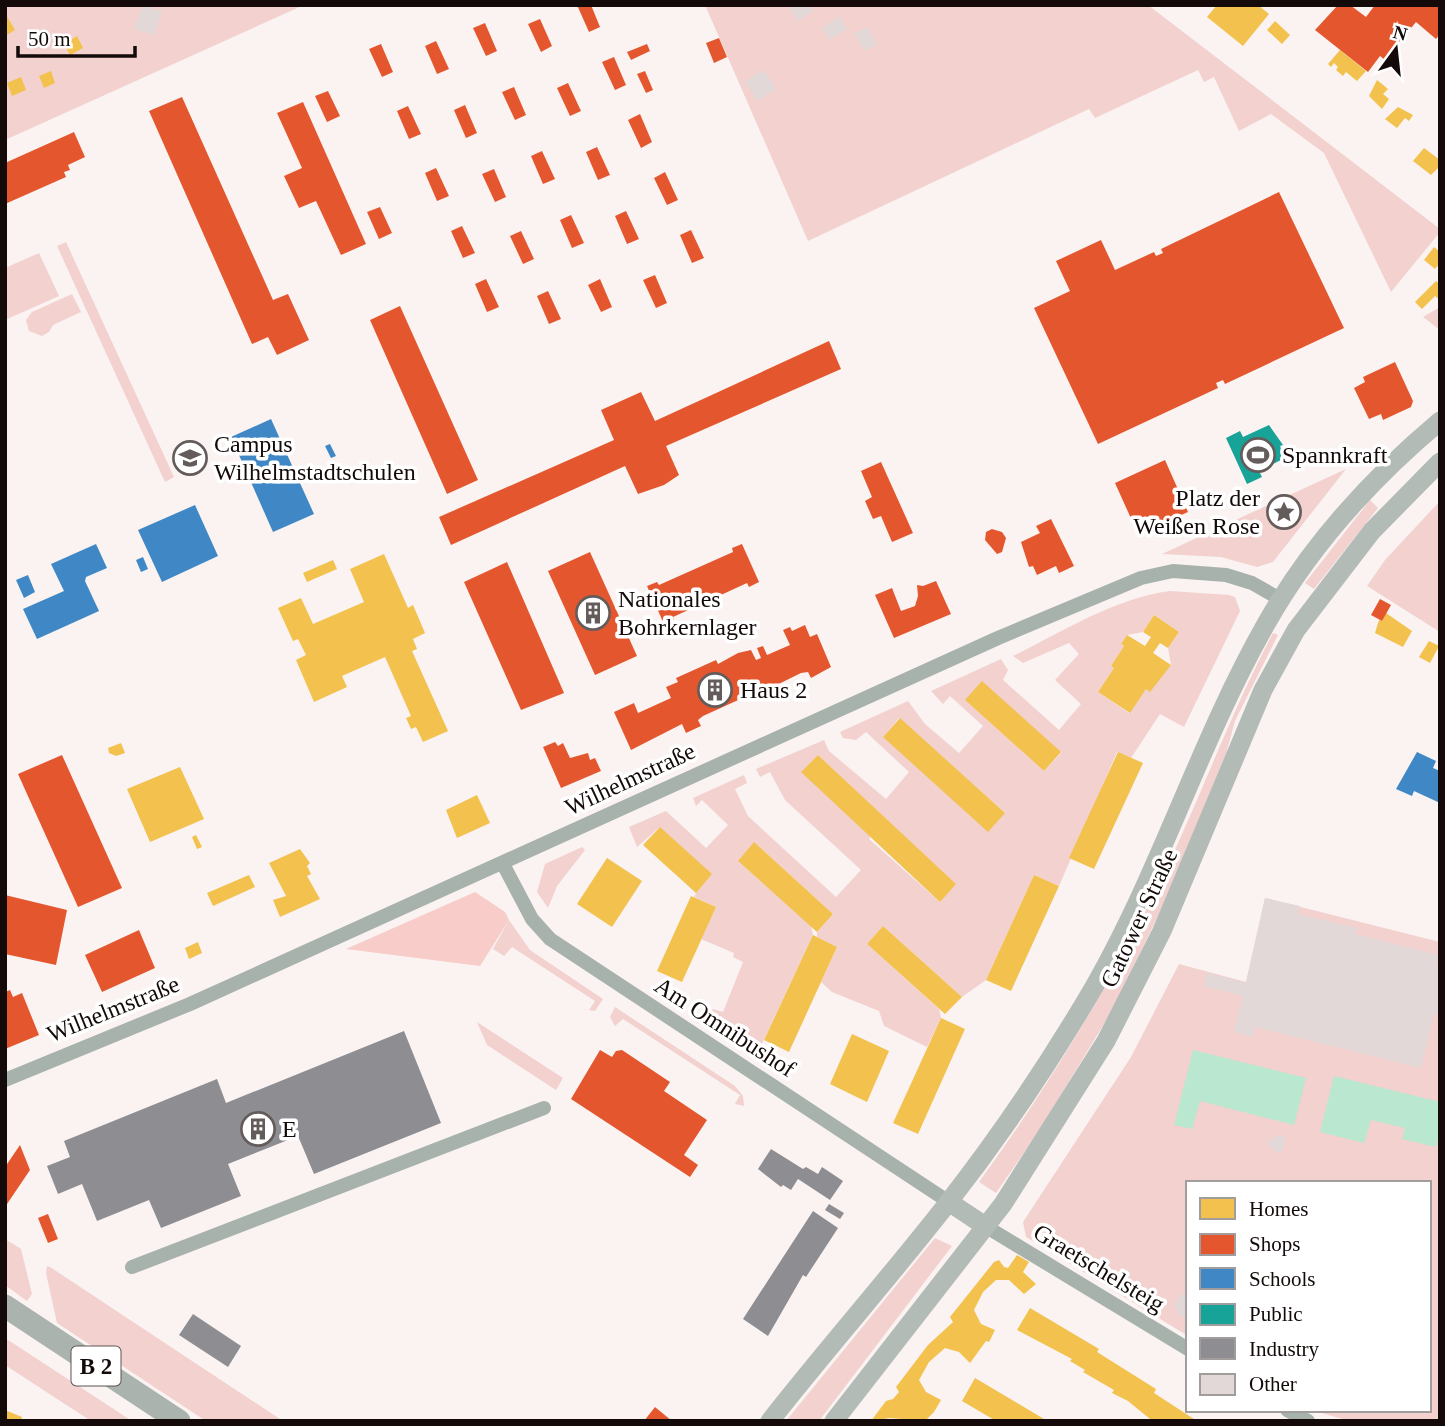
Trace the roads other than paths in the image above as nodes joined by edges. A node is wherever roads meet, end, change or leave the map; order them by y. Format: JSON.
{"nodes":[{"id":1,"x":1440,"y":421,"type":"edge"},
{"id":2,"x":1440,"y":462,"type":"edge"},
{"id":3,"x":1370,"y":487,"type":"junction"},
{"id":4,"x":1392,"y":508,"type":"junction"},
{"id":5,"x":1280,"y":599,"type":"junction"},
{"id":6,"x":1307,"y":615,"type":"junction"},
{"id":7,"x":503,"y":864,"type":"junction"},
{"id":8,"x":5,"y":1080,"type":"edge"},
{"id":9,"x":544,"y":1108,"type":"dead end"},
{"id":10,"x":948,"y":1202,"type":"junction"},
{"id":11,"x":985,"y":1226,"type":"junction"},
{"id":12,"x":132,"y":1267,"type":"dead end"},
{"id":13,"x":5,"y":1306,"type":"edge"},
{"id":14,"x":1186,"y":1348,"type":"edge"},
{"id":15,"x":1291,"y":1412,"type":"edge"},
{"id":16,"x":179,"y":1421,"type":"edge"},
{"id":17,"x":770,"y":1421,"type":"edge"},
{"id":18,"x":834,"y":1421,"type":"edge"},
{"id":19,"x":1308,"y":1421,"type":"edge"}],
"edges":[{"from":1,"to":3,"type":"main road"},
{"from":2,"to":4,"type":"main road"},
{"from":3,"to":4,"type":"main road"},
{"from":3,"to":5,"type":"main road"},
{"from":4,"to":6,"type":"main road"},
{"from":5,"to":6,"type":"main road","name":"Wilhelmstraße"},
{"from":5,"to":7,"type":"street","name":"Wilhelmstraße"},
{"from":5,"to":10,"type":"main road","name":"Gatower Straße"},
{"from":6,"to":11,"type":"main road","name":"Gatower Straße"},
{"from":7,"to":8,"type":"street","name":"Wilhelmstraße"},
{"from":7,"to":10,"type":"street","name":"Am Omnibushof"},
{"from":9,"to":12,"type":"street"},
{"from":10,"to":11,"type":"main road"},
{"from":10,"to":17,"type":"main road","name":"Gatower Straße"},
{"from":11,"to":14,"type":"street","name":"Graetschelsteig"},
{"from":11,"to":18,"type":"main road","name":"Gatower Straße"},
{"from":13,"to":16,"type":"main road","number":"B 2"},
{"from":15,"to":19,"type":"street"}]}
